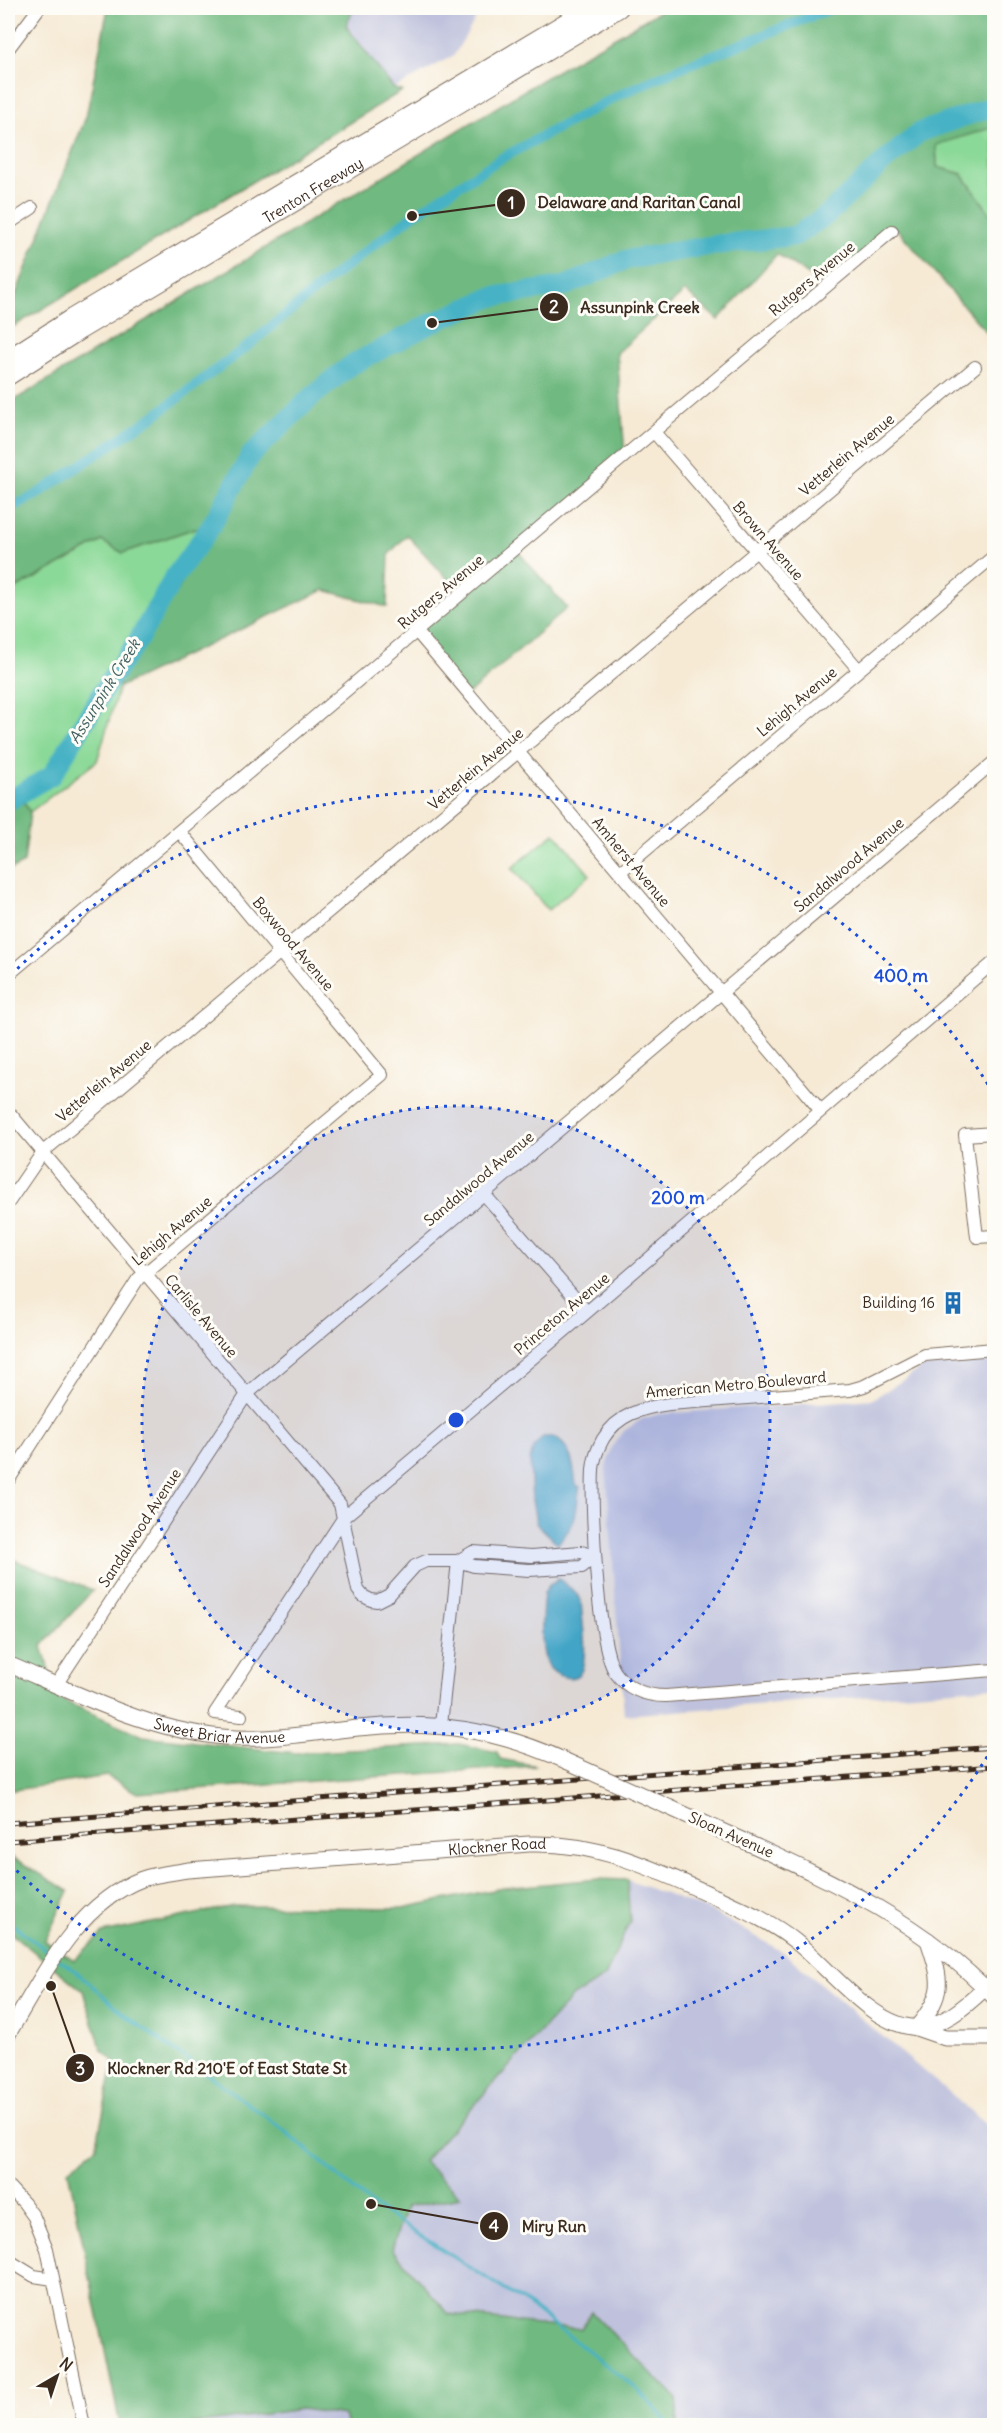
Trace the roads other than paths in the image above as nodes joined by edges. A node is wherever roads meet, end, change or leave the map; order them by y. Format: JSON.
{"nodes":[{"id":1,"x":39,"y":8,"type":"edge"},
{"id":2,"x":590,"y":8,"type":"edge"},
{"id":3,"x":619,"y":8,"type":"edge"},
{"id":4,"x":8,"y":49,"type":"edge"},
{"id":5,"x":32,"y":208,"type":"dead end"},
{"id":6,"x":8,"y":224,"type":"edge"},
{"id":7,"x":892,"y":231,"type":"dead end"},
{"id":8,"x":8,"y":359,"type":"edge"},
{"id":9,"x":975,"y":367,"type":"dead end"},
{"id":10,"x":8,"y":376,"type":"edge"},
{"id":11,"x":654,"y":432,"type":"junction"},
{"id":12,"x":757,"y":551,"type":"junction"},
{"id":13,"x":994,"y":556,"type":"edge"},
{"id":14,"x":417,"y":632,"type":"junction"},
{"id":15,"x":859,"y":670,"type":"junction"},
{"id":16,"x":519,"y":753,"type":"junction"},
{"id":17,"x":994,"y":762,"type":"edge"},
{"id":18,"x":180,"y":832,"type":"junction"},
{"id":19,"x":620,"y":872,"type":"junction"},
{"id":20,"x":280,"y":953,"type":"junction"},
{"id":21,"x":994,"y":962,"type":"edge"},
{"id":22,"x":8,"y":975,"type":"edge"},
{"id":23,"x":722,"y":993,"type":"junction"},
{"id":24,"x":382,"y":1075,"type":"joint"},
{"id":25,"x":8,"y":1111,"type":"edge"},
{"id":26,"x":821,"y":1111,"type":"junction"},
{"id":27,"x":994,"y":1133,"type":"edge"},
{"id":28,"x":43,"y":1152,"type":"junction"},
{"id":29,"x":484,"y":1194,"type":"junction"},
{"id":30,"x":8,"y":1203,"type":"edge"},
{"id":31,"x":994,"y":1236,"type":"edge"},
{"id":32,"x":145,"y":1272,"type":"junction"},
{"id":33,"x":587,"y":1312,"type":"junction"},
{"id":34,"x":994,"y":1349,"type":"edge"},
{"id":35,"x":247,"y":1394,"type":"junction"},
{"id":36,"x":8,"y":1481,"type":"edge"},
{"id":37,"x":344,"y":1517,"type":"junction"},
{"id":38,"x":595,"y":1556,"type":"junction"},
{"id":39,"x":458,"y":1561,"type":"junction"},
{"id":40,"x":8,"y":1664,"type":"edge"},
{"id":41,"x":994,"y":1670,"type":"edge"},
{"id":42,"x":56,"y":1685,"type":"junction"},
{"id":43,"x":241,"y":1716,"type":"dead end"},
{"id":44,"x":441,"y":1725,"type":"junction"},
{"id":45,"x":928,"y":1940,"type":"junction"},
{"id":46,"x":991,"y":1988,"type":"edge"},
{"id":47,"x":914,"y":2027,"type":"junction"},
{"id":48,"x":8,"y":2034,"type":"edge"},
{"id":49,"x":994,"y":2038,"type":"edge"},
{"id":50,"x":8,"y":2186,"type":"edge"},
{"id":51,"x":8,"y":2261,"type":"edge"},
{"id":52,"x":53,"y":2279,"type":"junction"},
{"id":53,"x":84,"y":2426,"type":"edge"}],
"edges":[{"from":1,"to":4,"type":"street"},
{"from":2,"to":8,"type":"highway","name":"Trenton Freeway"},
{"from":3,"to":10,"type":"highway","name":"Trenton Freeway"},
{"from":5,"to":6,"type":"street"},
{"from":7,"to":11,"type":"street","name":"Rutgers Avenue"},
{"from":9,"to":12,"type":"street","name":"Vetterlein Avenue"},
{"from":11,"to":12,"type":"street","name":"Brown Avenue"},
{"from":11,"to":14,"type":"street","name":"Rutgers Avenue"},
{"from":12,"to":15,"type":"street","name":"Brown Avenue"},
{"from":12,"to":16,"type":"street","name":"Vetterlein Avenue"},
{"from":13,"to":15,"type":"street","name":"Lehigh Avenue"},
{"from":14,"to":16,"type":"street","name":"Amherst Avenue"},
{"from":14,"to":18,"type":"street","name":"Rutgers Avenue"},
{"from":15,"to":19,"type":"street","name":"Lehigh Avenue"},
{"from":16,"to":19,"type":"street","name":"Amherst Avenue"},
{"from":16,"to":20,"type":"street","name":"Vetterlein Avenue"},
{"from":17,"to":23,"type":"street","name":"Sandalwood Avenue"},
{"from":18,"to":20,"type":"street","name":"Boxwood Avenue"},
{"from":18,"to":22,"type":"street","name":"Rutgers Avenue"},
{"from":19,"to":23,"type":"street","name":"Amherst Avenue"},
{"from":20,"to":24,"type":"street","name":"Boxwood Avenue"},
{"from":20,"to":28,"type":"street","name":"Vetterlein Avenue"},
{"from":21,"to":26,"type":"street","name":"Princeton Avenue"},
{"from":23,"to":26,"type":"street","name":"Amherst Avenue"},
{"from":23,"to":29,"type":"street","name":"Sandalwood Avenue"},
{"from":24,"to":32,"type":"street","name":"Lehigh Avenue"},
{"from":25,"to":28,"type":"street","name":"Carlisle Avenue"},
{"from":26,"to":33,"type":"street","name":"Princeton Avenue"},
{"from":27,"to":31,"type":"street"},
{"from":28,"to":30,"type":"street","name":"Vetterlein Avenue"},
{"from":28,"to":32,"type":"street","name":"Carlisle Avenue"},
{"from":29,"to":33,"type":"street"},
{"from":29,"to":35,"type":"street","name":"Sandalwood Avenue"},
{"from":32,"to":35,"type":"street","name":"Carlisle Avenue"},
{"from":32,"to":36,"type":"street","name":"Lehigh Avenue"},
{"from":33,"to":37,"type":"street","name":"Princeton Avenue"},
{"from":34,"to":38,"type":"street","name":"American Metro Boulevard"},
{"from":35,"to":37,"type":"street","name":"Carlisle Avenue"},
{"from":35,"to":42,"type":"street","name":"Sandalwood Avenue"},
{"from":37,"to":39,"type":"street"},
{"from":37,"to":43,"type":"street","name":"Princeton Avenue"},
{"from":38,"to":39,"type":"street"},
{"from":38,"to":41,"type":"street","name":"American Metro Boulevard"},
{"from":39,"to":44,"type":"street"},
{"from":40,"to":42,"type":"main road","name":"Sweet Briar Avenue"},
{"from":42,"to":44,"type":"main road","name":"Sweet Briar Avenue"},
{"from":44,"to":45,"type":"main road","name":"Sloan Avenue","bridge":true},
{"from":45,"to":46,"type":"main road","name":"Sloan Avenue"},
{"from":45,"to":47,"type":"main road"},
{"from":46,"to":47,"type":"main road"},
{"from":47,"to":48,"type":"main road","name":"Klockner Road"},
{"from":47,"to":49,"type":"main road","name":"Klockner Road"},
{"from":50,"to":52,"type":"street"},
{"from":51,"to":52,"type":"street"},
{"from":52,"to":53,"type":"street"}]}
